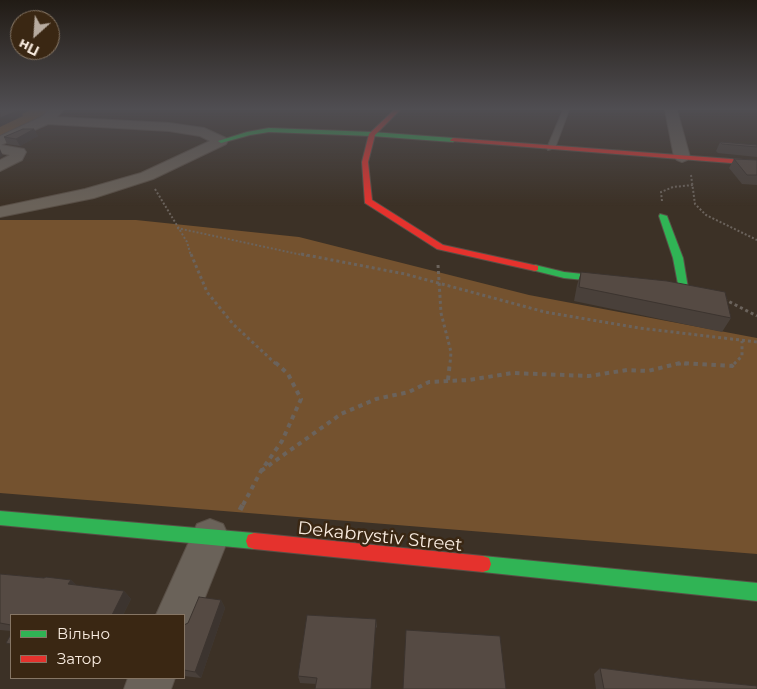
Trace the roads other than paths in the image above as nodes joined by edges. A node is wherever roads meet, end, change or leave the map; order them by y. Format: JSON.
{"nodes":[{"id":1,"x":219,"y":142,"type":"edge"},
{"id":2,"x":370,"y":142,"type":"edge"},
{"id":3,"x":476,"y":142,"type":"edge"},
{"id":4,"x":553,"y":142,"type":"edge"},
{"id":5,"x":679,"y":142,"type":"edge"},
{"id":6,"x":551,"y":148,"type":"junction"},
{"id":7,"x":0,"y":149,"type":"edge"},
{"id":8,"x":682,"y":157,"type":"junction"},
{"id":9,"x":757,"y":163,"type":"edge"},
{"id":10,"x":0,"y":166,"type":"edge"},
{"id":11,"x":0,"y":212,"type":"edge"},
{"id":12,"x":663,"y":216,"type":"road end"},
{"id":13,"x":0,"y":518,"type":"edge"},
{"id":14,"x":210,"y":537,"type":"junction"},
{"id":15,"x":757,"y":592,"type":"edge"},
{"id":16,"x":177,"y":614,"type":"edge"}],
"edges":[{"from":1,"to":11,"type":"street"},
{"from":2,"to":12,"type":"street"},
{"from":3,"to":6,"type":"street"},
{"from":4,"to":6,"type":"lane"},
{"from":5,"to":8,"type":"street"},
{"from":6,"to":8,"type":"street"},
{"from":7,"to":10,"type":"street"},
{"from":8,"to":9,"type":"street"},
{"from":13,"to":14,"type":"street","name":"Dekabrystiv Street"},
{"from":14,"to":15,"type":"street","name":"Dekabrystiv Street"},
{"from":14,"to":16,"type":"street"}]}
